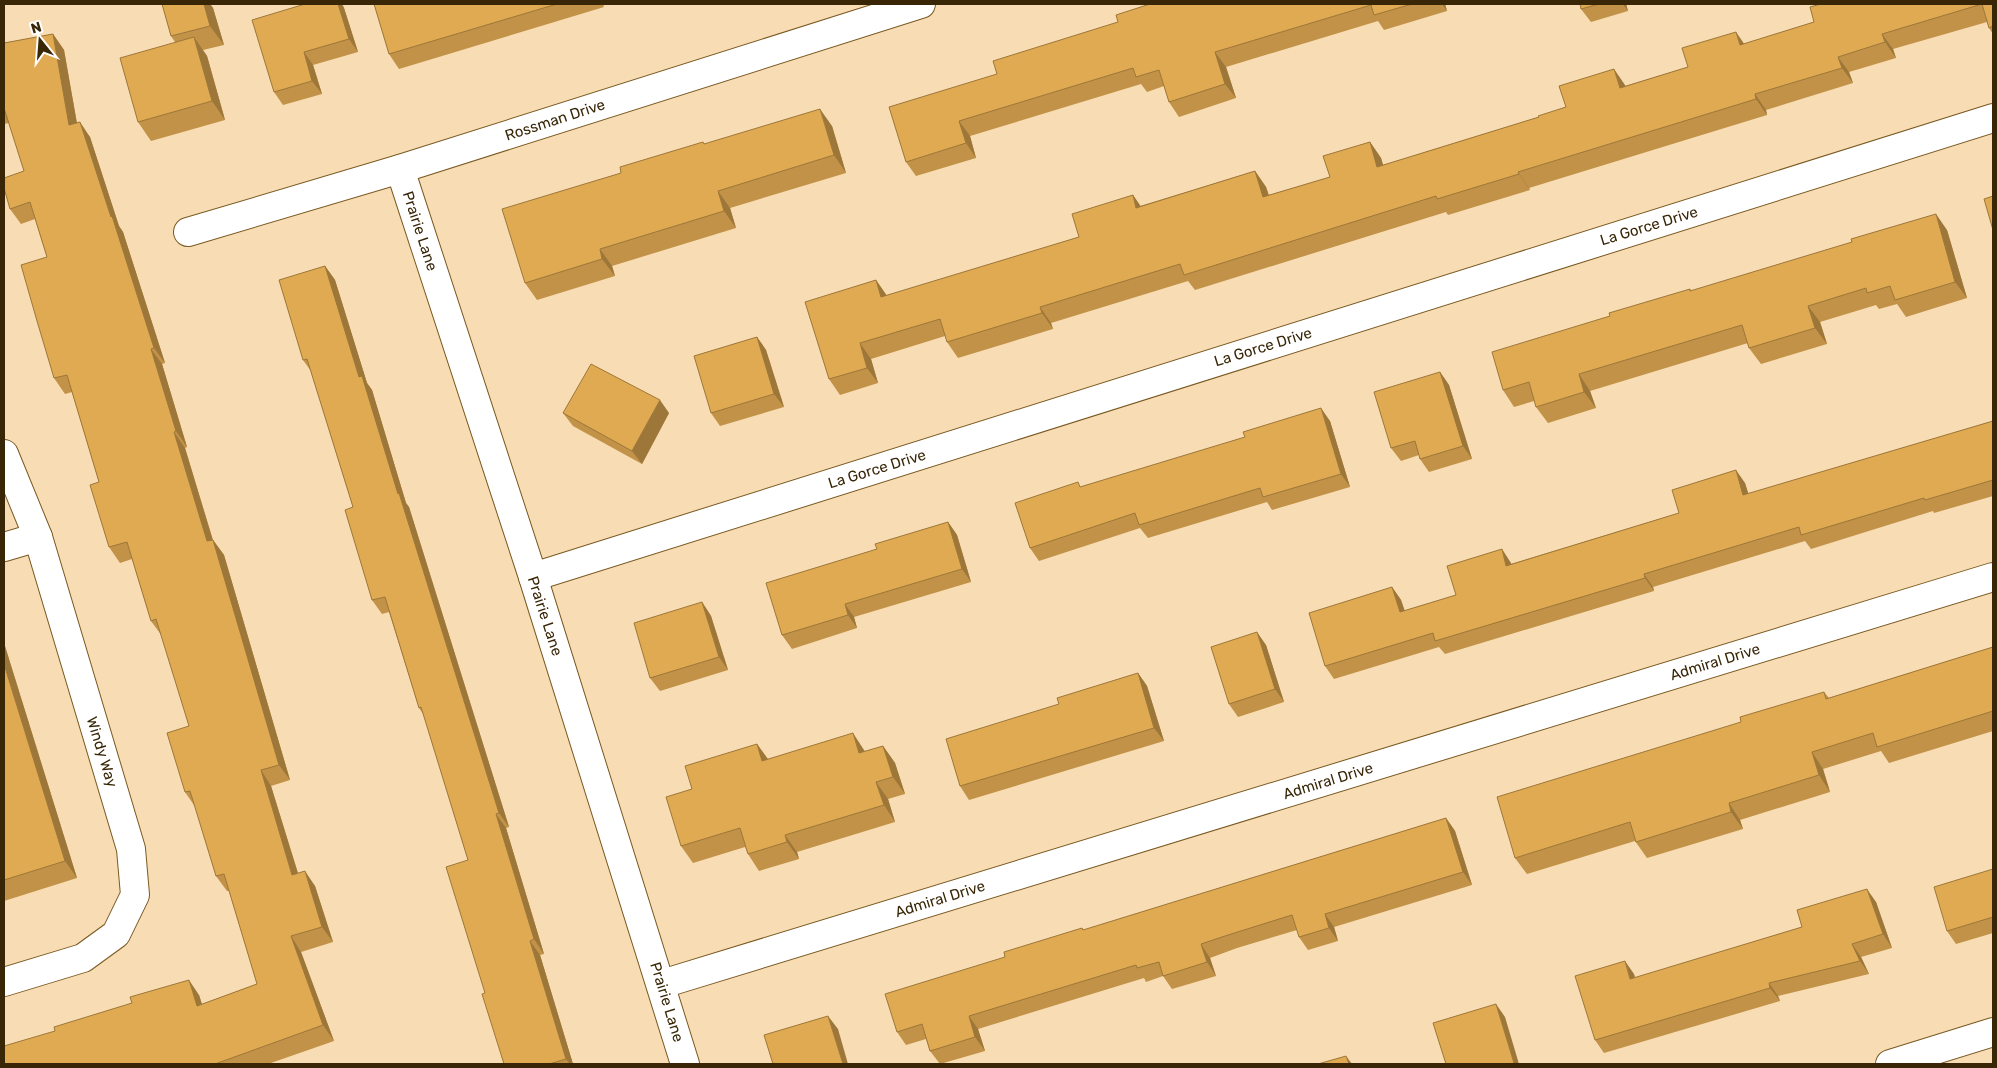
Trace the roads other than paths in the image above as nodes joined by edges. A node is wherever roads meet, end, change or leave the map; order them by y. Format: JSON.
{"nodes":[{"id":1,"x":921,"y":4,"type":"edge"},
{"id":2,"x":1993,"y":118,"type":"edge"},
{"id":3,"x":400,"y":169,"type":"junction"},
{"id":4,"x":188,"y":232,"type":"dead end"},
{"id":5,"x":4,"y":454,"type":"edge"},
{"id":6,"x":38,"y":536,"type":"junction"},
{"id":7,"x":4,"y":547,"type":"edge"},
{"id":8,"x":533,"y":577,"type":"junction"},
{"id":9,"x":1993,"y":577,"type":"edge"},
{"id":10,"x":4,"y":982,"type":"edge"},
{"id":11,"x":662,"y":984,"type":"junction"},
{"id":12,"x":1993,"y":1032,"type":"edge"},
{"id":13,"x":686,"y":1064,"type":"edge"},
{"id":14,"x":1890,"y":1064,"type":"edge"}],
"edges":[{"from":1,"to":3,"type":"street","name":"Rossman Drive"},
{"from":2,"to":8,"type":"street","name":"La Gorce Drive"},
{"from":3,"to":4,"type":"street","name":"Rossman Drive"},
{"from":3,"to":8,"type":"street","name":"Prairie Lane"},
{"from":5,"to":6,"type":"street","name":"Windy Way"},
{"from":6,"to":7,"type":"street"},
{"from":6,"to":10,"type":"street","name":"Windy Way"},
{"from":8,"to":11,"type":"street","name":"Prairie Lane"},
{"from":9,"to":11,"type":"street","name":"Admiral Drive"},
{"from":11,"to":13,"type":"street","name":"Prairie Lane"},
{"from":12,"to":14,"type":"street"}]}
